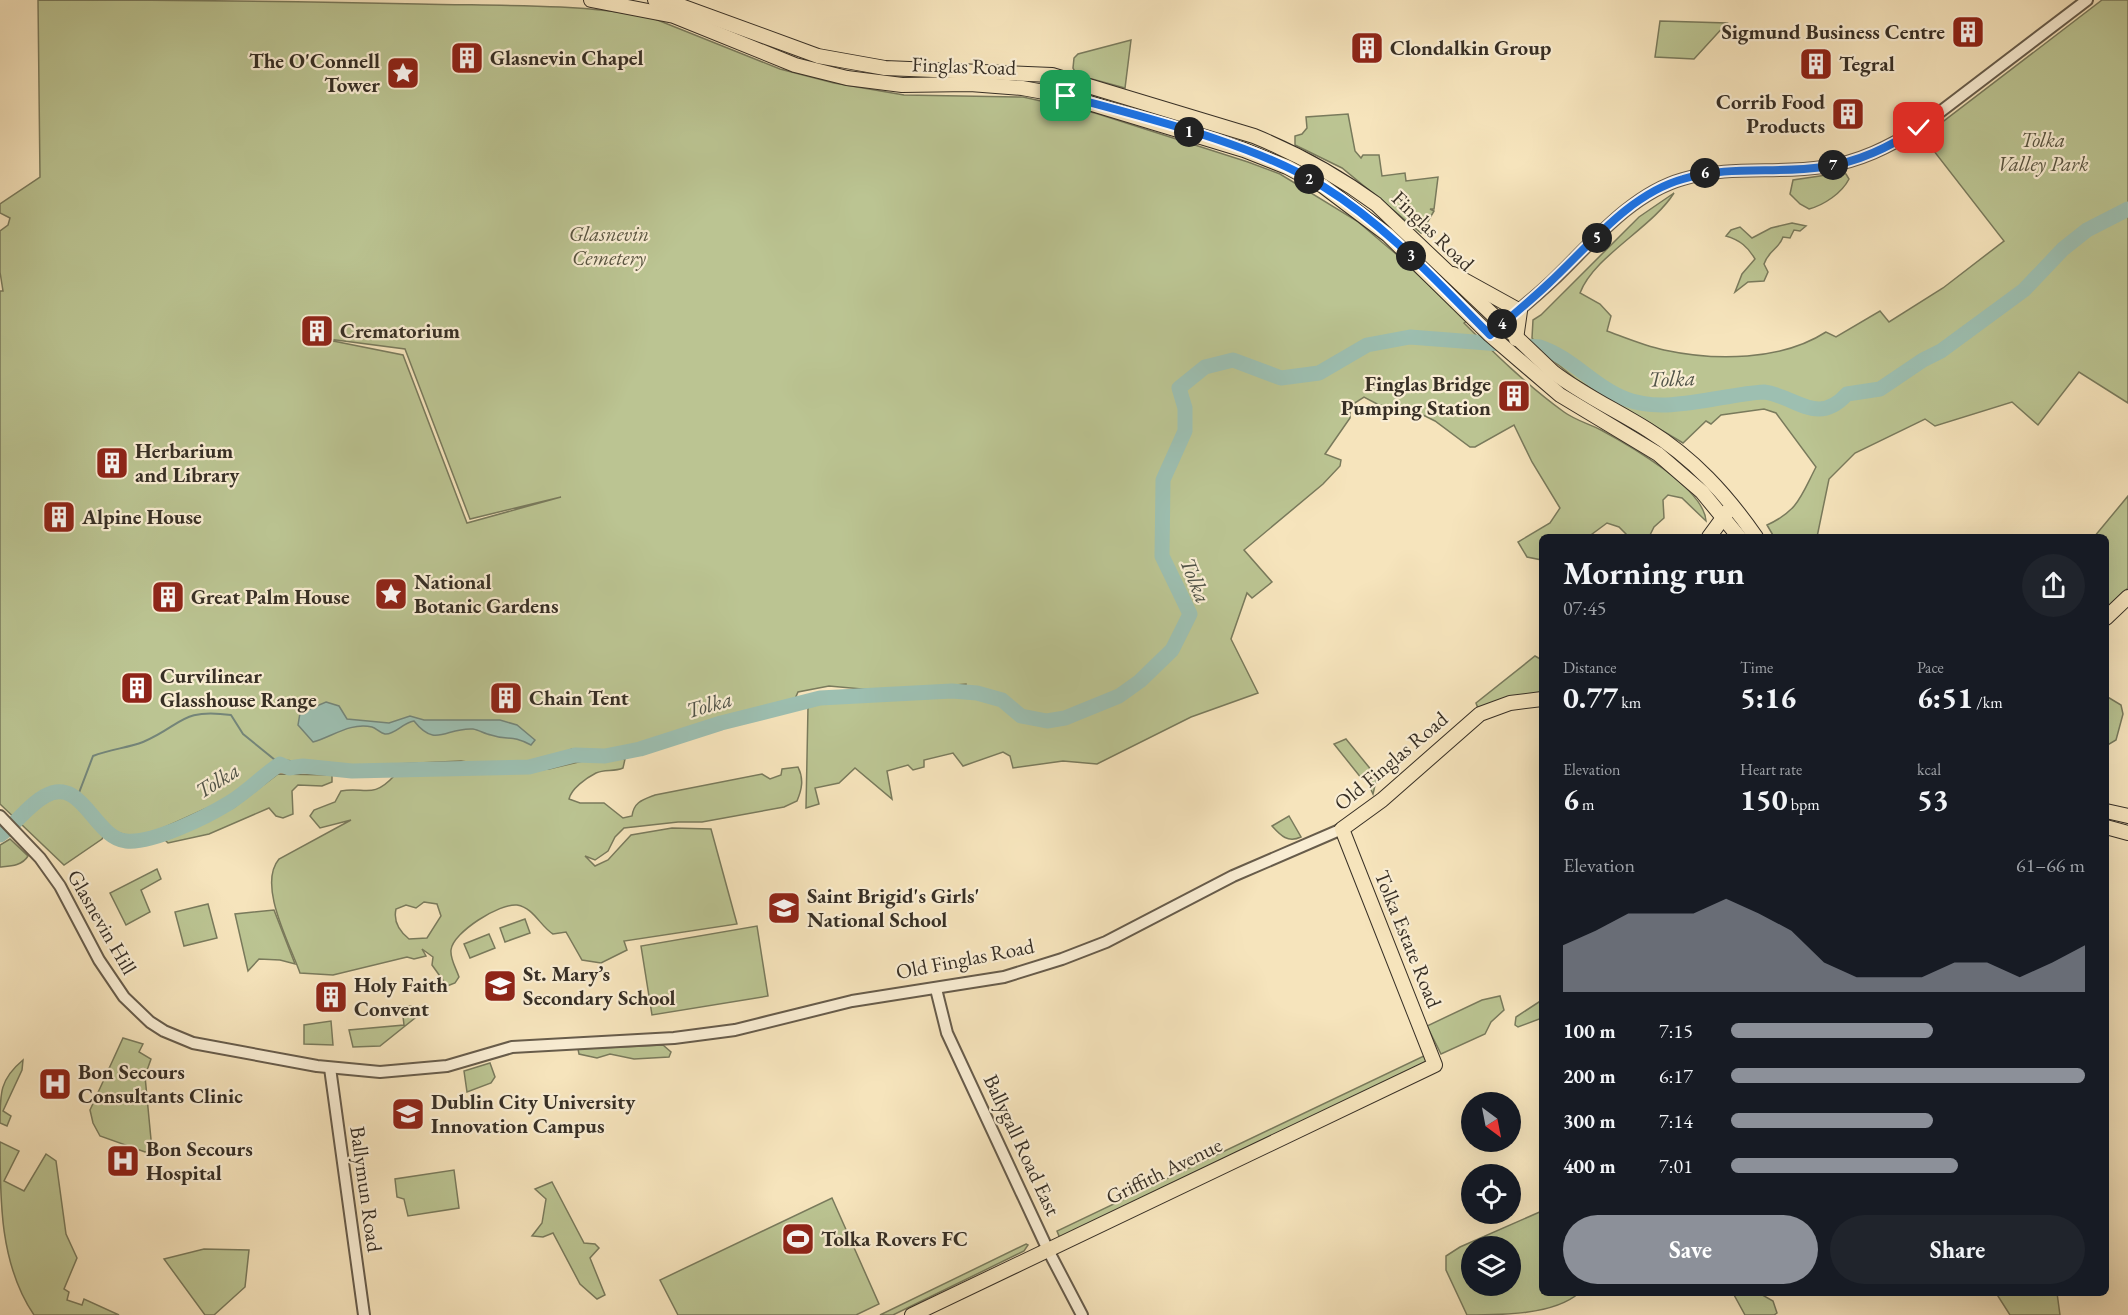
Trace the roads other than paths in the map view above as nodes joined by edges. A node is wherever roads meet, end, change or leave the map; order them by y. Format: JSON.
{"nodes":[{"id":1,"x":591,"y":0,"type":"edge"},
{"id":2,"x":656,"y":0,"type":"edge"},
{"id":3,"x":2087,"y":0,"type":"edge"},
{"id":4,"x":1448,"y":272,"type":"junction"},
{"id":5,"x":1520,"y":311,"type":"junction"},
{"id":6,"x":1501,"y":325,"type":"junction"},
{"id":7,"x":1490,"y":335,"type":"junction"},
{"id":8,"x":1516,"y":339,"type":"junction"},
{"id":9,"x":1734,"y":506,"type":"junction"},
{"id":10,"x":1722,"y":517,"type":"junction"},
{"id":11,"x":1711,"y":534,"type":"edge"},
{"id":12,"x":1736,"y":534,"type":"edge"},
{"id":13,"x":1754,"y":534,"type":"edge"},
{"id":14,"x":2128,"y":597,"type":"edge"},
{"id":15,"x":2109,"y":615,"type":"edge"},
{"id":16,"x":1539,"y":699,"type":"edge"},
{"id":17,"x":2109,"y":812,"type":"edge"},
{"id":18,"x":0,"y":816,"type":"edge"},
{"id":19,"x":2128,"y":816,"type":"edge"},
{"id":20,"x":2109,"y":828,"type":"edge"},
{"id":21,"x":1342,"y":829,"type":"junction"},
{"id":22,"x":2128,"y":832,"type":"edge"},
{"id":23,"x":936,"y":989,"type":"junction"},
{"id":24,"x":1435,"y":1065,"type":"joint"},
{"id":25,"x":330,"y":1068,"type":"junction"},
{"id":26,"x":1048,"y":1250,"type":"junction"},
{"id":27,"x":364,"y":1315,"type":"edge"},
{"id":28,"x":912,"y":1315,"type":"edge"},
{"id":29,"x":1082,"y":1315,"type":"edge"}],
"edges":[{"from":1,"to":7,"type":"main road","name":"Finglas Road"},
{"from":2,"to":4,"type":"main road","name":"Finglas Road"},
{"from":3,"to":5,"type":"street"},
{"from":4,"to":5,"type":"main road"},
{"from":4,"to":6,"type":"main road","name":"Finglas Road"},
{"from":5,"to":6,"type":"street"},
{"from":5,"to":8,"type":"main road"},
{"from":6,"to":7,"type":"street"},
{"from":6,"to":8,"type":"main road","name":"Finglas Road"},
{"from":7,"to":10,"type":"main road","name":"Finglas Road"},
{"from":8,"to":9,"type":"main road","name":"Finglas Road"},
{"from":9,"to":10,"type":"main road"},
{"from":9,"to":13,"type":"main road"},
{"from":10,"to":11,"type":"main road"},
{"from":10,"to":12,"type":"main road"},
{"from":14,"to":15,"type":"main road"},
{"from":16,"to":21,"type":"main road","name":"Old Finglas Road"},
{"from":17,"to":19,"type":"main road"},
{"from":18,"to":25,"type":"street","name":"Glasnevin Hill"},
{"from":20,"to":22,"type":"main road"},
{"from":21,"to":23,"type":"street","name":"Old Finglas Road"},
{"from":21,"to":24,"type":"main road","name":"Tolka Estate Road"},
{"from":23,"to":25,"type":"street","name":"Old Finglas Road"},
{"from":23,"to":26,"type":"street","name":"Ballygall Road East"},
{"from":24,"to":26,"type":"main road","name":"Griffith Avenue"},
{"from":25,"to":27,"type":"street","name":"Ballymun Road"},
{"from":26,"to":28,"type":"main road","name":"Griffith Avenue"},
{"from":26,"to":29,"type":"street","name":"Ballygall Road East"}]}
